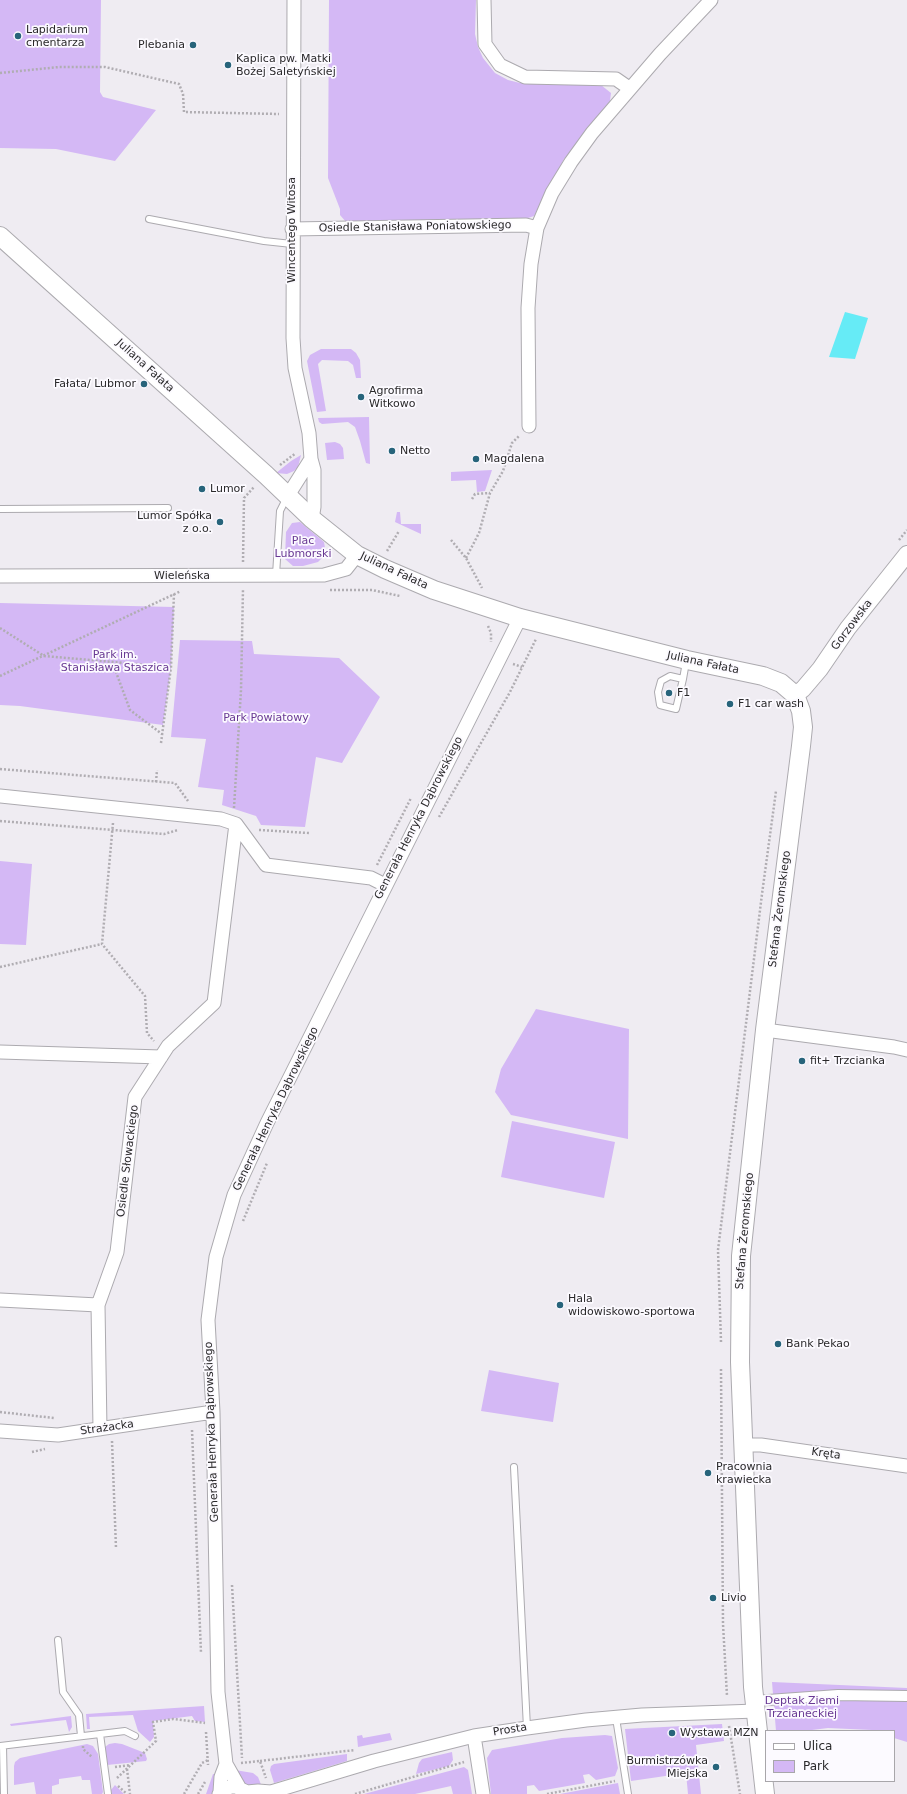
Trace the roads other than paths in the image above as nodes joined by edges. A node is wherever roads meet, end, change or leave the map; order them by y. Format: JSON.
{"nodes":[{"id":1,"x":294,"y":0,"type":"edge"},
{"id":2,"x":484,"y":0,"type":"edge"},
{"id":3,"x":711,"y":0,"type":"edge"},
{"id":4,"x":629,"y":88,"type":"junction"},
{"id":5,"x":149,"y":219,"type":"dead end"},
{"id":6,"x":537,"y":228,"type":"junction"},
{"id":7,"x":292,"y":229,"type":"junction"},
{"id":8,"x":0,"y":236,"type":"edge"},
{"id":9,"x":292,"y":244,"type":"junction"},
{"id":10,"x":529,"y":426,"type":"road end"},
{"id":11,"x":311,"y":458,"type":"junction"},
{"id":12,"x":288,"y":497,"type":"junction"},
{"id":13,"x":168,"y":508,"type":"dead end"},
{"id":14,"x":0,"y":509,"type":"edge"},
{"id":15,"x":312,"y":519,"type":"junction"},
{"id":16,"x":907,"y":554,"type":"edge"},
{"id":17,"x":358,"y":555,"type":"junction"},
{"id":18,"x":276,"y":575,"type":"junction"},
{"id":19,"x":0,"y":576,"type":"edge"},
{"id":20,"x":520,"y":618,"type":"junction"},
{"id":21,"x":687,"y":660,"type":"junction"},
{"id":22,"x":682,"y":679,"type":"junction"},
{"id":23,"x":795,"y":695,"type":"junction"},
{"id":24,"x":0,"y":796,"type":"edge"},
{"id":25,"x":238,"y":828,"type":"junction"},
{"id":26,"x":385,"y":885,"type":"junction"},
{"id":27,"x":765,"y":1030,"type":"junction"},
{"id":28,"x":907,"y":1050,"type":"edge"},
{"id":29,"x":0,"y":1052,"type":"edge"},
{"id":30,"x":162,"y":1054,"type":"junction"},
{"id":31,"x":0,"y":1300,"type":"edge"},
{"id":32,"x":98,"y":1305,"type":"junction"},
{"id":33,"x":213,"y":1412,"type":"junction"},
{"id":34,"x":100,"y":1429,"type":"junction"},
{"id":35,"x":0,"y":1431,"type":"edge"},
{"id":36,"x":744,"y":1445,"type":"junction"},
{"id":37,"x":907,"y":1466,"type":"edge"},
{"id":38,"x":514,"y":1467,"type":"dead end"},
{"id":39,"x":58,"y":1640,"type":"dead end"},
{"id":40,"x":907,"y":1696,"type":"edge"},
{"id":41,"x":755,"y":1706,"type":"junction"},
{"id":42,"x":616,"y":1718,"type":"junction"},
{"id":43,"x":526,"y":1728,"type":"junction"},
{"id":44,"x":100,"y":1734,"type":"junction"},
{"id":45,"x":81,"y":1736,"type":"junction"},
{"id":46,"x":134,"y":1736,"type":"dead end"},
{"id":47,"x":474,"y":1736,"type":"junction"},
{"id":48,"x":1,"y":1746,"type":"edge"},
{"id":49,"x":226,"y":1764,"type":"junction"},
{"id":50,"x":108,"y":1791,"type":"edge"},
{"id":51,"x":245,"y":1791,"type":"edge"},
{"id":52,"x":220,"y":1793,"type":"edge"},
{"id":53,"x":270,"y":1793,"type":"edge"},
{"id":54,"x":4,"y":1794,"type":"edge"},
{"id":55,"x":483,"y":1794,"type":"edge"},
{"id":56,"x":628,"y":1794,"type":"edge"},
{"id":57,"x":765,"y":1794,"type":"edge"}],
"edges":[{"from":1,"to":7,"type":"street","name":"Wincentego Witosa"},
{"from":2,"to":4,"type":"street"},
{"from":3,"to":4,"type":"street"},
{"from":4,"to":6,"type":"street"},
{"from":5,"to":9,"type":"lane"},
{"from":6,"to":7,"type":"street","name":"Osiedle Stanisława Poniatowskiego"},
{"from":6,"to":10,"type":"street"},
{"from":7,"to":9,"type":"street","name":"Wincentego Witosa"},
{"from":8,"to":12,"type":"main road","name":"Juliana Fałata"},
{"from":9,"to":11,"type":"street","name":"Wincentego Witosa"},
{"from":11,"to":12,"type":"street"},
{"from":11,"to":15,"type":"street","name":"Wincentego Witosa"},
{"from":12,"to":15,"type":"main road","name":"Juliana Fałata"},
{"from":12,"to":18,"type":"lane"},
{"from":13,"to":14,"type":"lane"},
{"from":15,"to":17,"type":"main road","name":"Juliana Fałata"},
{"from":16,"to":23,"type":"street","name":"Gorzowska"},
{"from":17,"to":18,"type":"street","name":"Wieleńska"},
{"from":17,"to":20,"type":"main road","name":"Juliana Fałata"},
{"from":18,"to":19,"type":"street","name":"Wieleńska"},
{"from":20,"to":21,"type":"main road","name":"Juliana Fałata"},
{"from":20,"to":26,"type":"street","name":"Generała Henryka Dąbrowskiego"},
{"from":21,"to":22,"type":"lane"},
{"from":21,"to":23,"type":"main road","name":"Juliana Fałata"},
{"from":22,"to":22,"type":"lane"},
{"from":23,"to":27,"type":"main road","name":"Stefana Żeromskiego"},
{"from":24,"to":25,"type":"street"},
{"from":25,"to":26,"type":"street"},
{"from":25,"to":30,"type":"street","name":"Osiedle Słowackiego"},
{"from":26,"to":33,"type":"street","name":"Generała Henryka Dąbrowskiego"},
{"from":27,"to":28,"type":"street"},
{"from":27,"to":36,"type":"main road","name":"Stefana Żeromskiego"},
{"from":29,"to":30,"type":"street"},
{"from":30,"to":32,"type":"street","name":"Osiedle Słowackiego"},
{"from":31,"to":32,"type":"street"},
{"from":32,"to":34,"type":"street","name":"Osiedle Słowackiego"},
{"from":33,"to":34,"type":"street","name":"Strażacka"},
{"from":33,"to":49,"type":"street","name":"Generała Henryka Dąbrowskiego"},
{"from":34,"to":35,"type":"street","name":"Strażacka"},
{"from":36,"to":37,"type":"street","name":"Kręta"},
{"from":36,"to":41,"type":"main road","name":"Stefana Żeromskiego"},
{"from":38,"to":43,"type":"lane"},
{"from":39,"to":45,"type":"lane"},
{"from":40,"to":41,"type":"street"},
{"from":41,"to":42,"type":"street","name":"Prosta"},
{"from":41,"to":57,"type":"main road","name":"Stefana Żeromskiego"},
{"from":42,"to":43,"type":"street","name":"Prosta"},
{"from":42,"to":56,"type":"lane"},
{"from":43,"to":47,"type":"street","name":"Prosta"},
{"from":44,"to":45,"type":"lane"},
{"from":44,"to":46,"type":"lane"},
{"from":44,"to":50,"type":"lane"},
{"from":45,"to":48,"type":"lane"},
{"from":47,"to":53,"type":"street","name":"Prosta"},
{"from":47,"to":55,"type":"street"},
{"from":48,"to":54,"type":"lane"},
{"from":49,"to":51,"type":"street","name":"Generała Henryka Dąbrowskiego"},
{"from":49,"to":52,"type":"street","name":"Generała Henryka Dąbrowskiego"},
{"from":51,"to":52,"type":"street","name":"Prosta"},
{"from":51,"to":53,"type":"street","name":"Prosta"}]}
